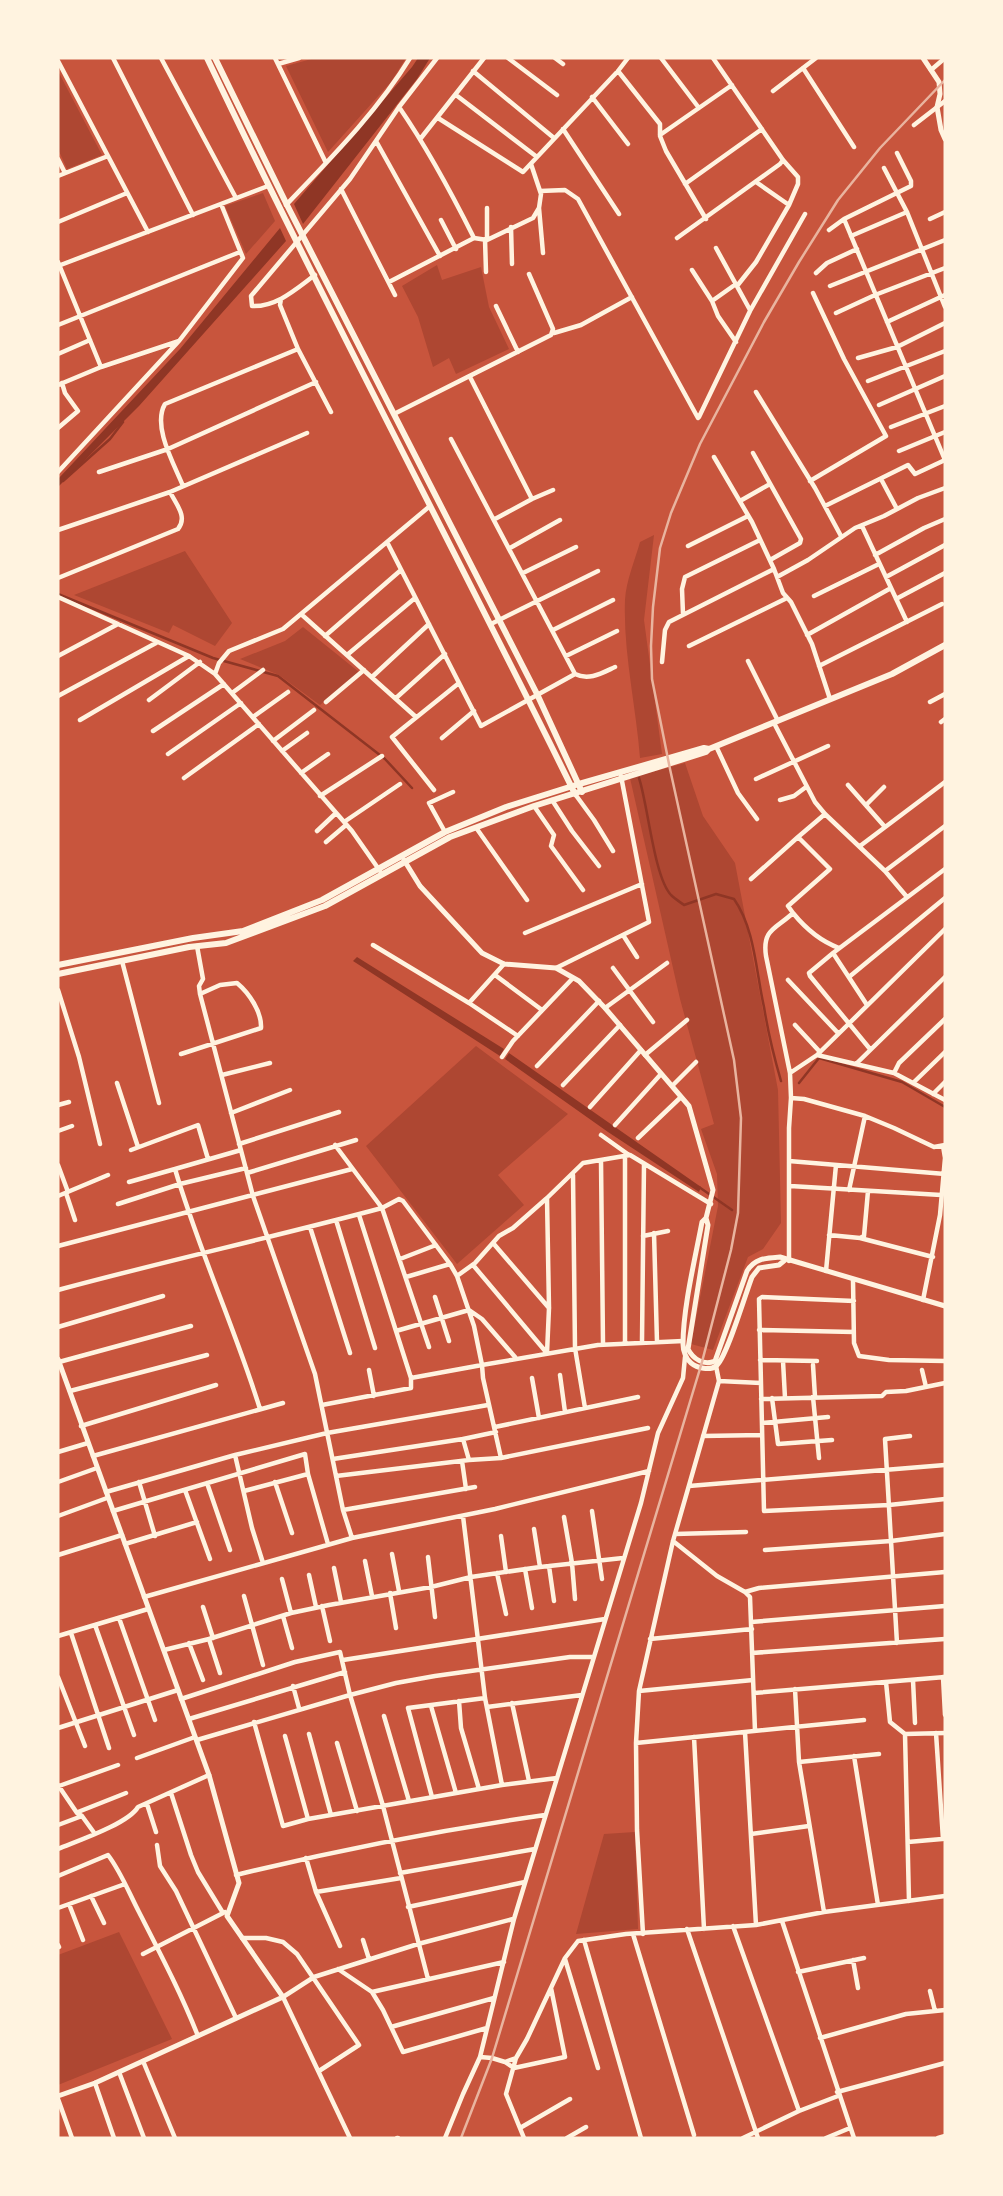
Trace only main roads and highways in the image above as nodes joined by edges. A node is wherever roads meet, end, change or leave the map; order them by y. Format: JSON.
{"nodes":[{"id":1,"x":207,"y":58,"type":"edge"},
{"id":2,"x":215,"y":58,"type":"edge"},
{"id":3,"x":290,"y":219,"type":"junction"},
{"id":4,"x":297,"y":234,"type":"junction"},
{"id":5,"x":945,"y":645,"type":"edge"},
{"id":6,"x":621,"y":775,"type":"junction"},
{"id":7,"x":575,"y":785,"type":"junction"},
{"id":8,"x":578,"y":793,"type":"junction"},
{"id":9,"x":403,"y":859,"type":"junction"},
{"id":10,"x":381,"y":872,"type":"junction"},
{"id":11,"x":174,"y":946,"type":"junction"},
{"id":12,"x":58,"y":965,"type":"edge"},
{"id":13,"x":58,"y":974,"type":"edge"}],
"edges":[{"from":1,"to":3,"type":"main road"},
{"from":2,"to":3,"type":"main road"},
{"from":3,"to":4,"type":"main road"},
{"from":4,"to":7,"type":"main road"},
{"from":4,"to":7,"type":"main road"},
{"from":5,"to":6,"type":"main road"},
{"from":6,"to":7,"type":"main road"},
{"from":6,"to":8,"type":"main road"},
{"from":7,"to":8,"type":"main road"},
{"from":7,"to":9,"type":"main road"},
{"from":8,"to":9,"type":"main road"},
{"from":9,"to":10,"type":"main road"},
{"from":10,"to":11,"type":"main road"},
{"from":10,"to":11,"type":"main road"},
{"from":11,"to":12,"type":"main road"},
{"from":11,"to":13,"type":"main road"}]}
